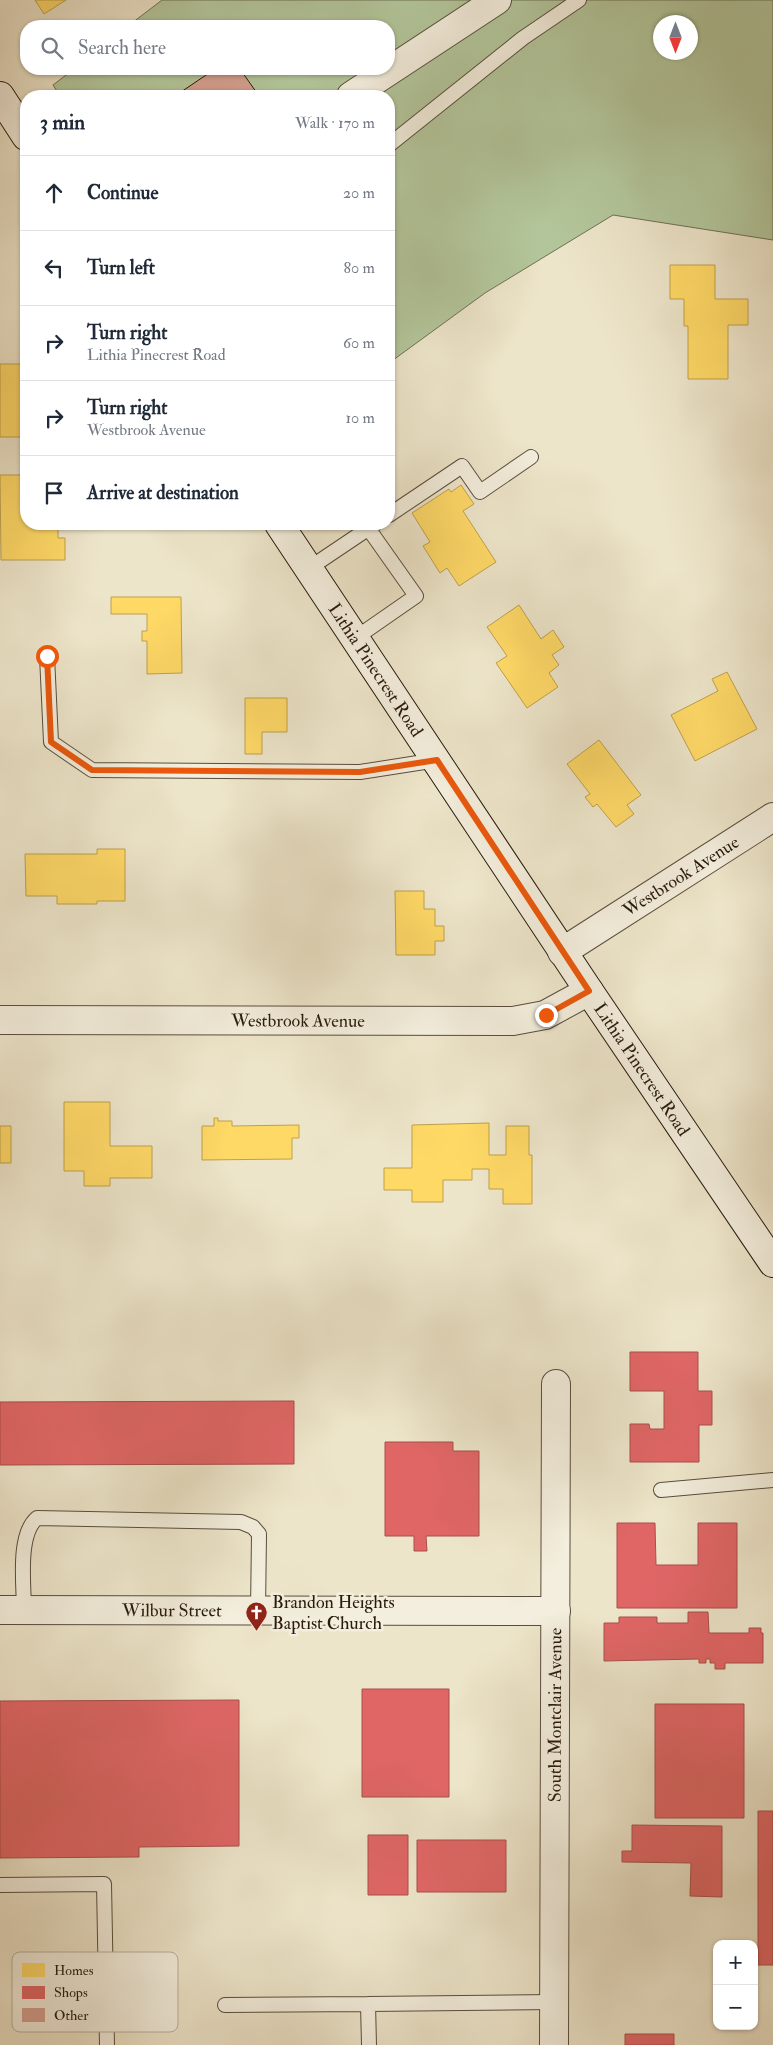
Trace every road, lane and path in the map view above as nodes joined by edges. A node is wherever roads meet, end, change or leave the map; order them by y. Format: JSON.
{"nodes":[{"id":1,"x":497,"y":0,"type":"edge"},
{"id":2,"x":579,"y":0,"type":"edge"},
{"id":3,"x":395,"y":67,"type":"edge"},
{"id":4,"x":383,"y":75,"type":"edge"},
{"id":5,"x":360,"y":90,"type":"edge"},
{"id":6,"x":0,"y":96,"type":"edge"},
{"id":7,"x":20,"y":127,"type":"edge"},
{"id":8,"x":395,"y":140,"type":"edge"},
{"id":9,"x":531,"y":457,"type":"dead end"},
{"id":10,"x":395,"y":511,"type":"edge"},
{"id":11,"x":284,"y":530,"type":"edge"},
{"id":12,"x":366,"y":530,"type":"edge"},
{"id":13,"x":375,"y":530,"type":"edge"},
{"id":14,"x":308,"y":569,"type":"junction"},
{"id":15,"x":354,"y":638,"type":"junction"},
{"id":16,"x":47,"y":656,"type":"dead end"},
{"id":17,"x":437,"y":760,"type":"junction"},
{"id":18,"x":773,"y":816,"type":"edge"},
{"id":19,"x":562,"y":952,"type":"junction"},
{"id":20,"x":589,"y":991,"type":"junction"},
{"id":21,"x":0,"y":1020,"type":"edge"},
{"id":22,"x":773,"y":1263,"type":"edge"},
{"id":23,"x":556,"y":1384,"type":"dead end"},
{"id":24,"x":773,"y":1480,"type":"edge"},
{"id":25,"x":661,"y":1490,"type":"dead end"},
{"id":26,"x":12,"y":1610,"type":"edge"},
{"id":27,"x":258,"y":1611,"type":"junction"},
{"id":28,"x":556,"y":1611,"type":"junction"},
{"id":29,"x":0,"y":1884,"type":"edge"},
{"id":30,"x":105,"y":1952,"type":"edge"},
{"id":31,"x":554,"y":2002,"type":"junction"},
{"id":32,"x":224,"y":2004,"type":"dead end"},
{"id":33,"x":368,"y":2004,"type":"junction"},
{"id":34,"x":107,"y":2032,"type":"edge"},
{"id":35,"x":107,"y":2045,"type":"edge"},
{"id":36,"x":369,"y":2045,"type":"edge"},
{"id":37,"x":554,"y":2045,"type":"edge"}],
"edges":[{"from":1,"to":3,"type":"street"},
{"from":2,"to":8,"type":"lane"},
{"from":4,"to":5,"type":"street"},
{"from":6,"to":7,"type":"street"},
{"from":9,"to":10,"type":"lane"},
{"from":11,"to":14,"type":"street","name":"Lithia Pinecrest Road"},
{"from":12,"to":14,"type":"lane"},
{"from":13,"to":15,"type":"lane"},
{"from":14,"to":15,"type":"street","name":"Lithia Pinecrest Road"},
{"from":15,"to":17,"type":"street","name":"Lithia Pinecrest Road"},
{"from":16,"to":17,"type":"lane"},
{"from":17,"to":19,"type":"street","name":"Lithia Pinecrest Road"},
{"from":18,"to":19,"type":"street","name":"Westbrook Avenue"},
{"from":19,"to":20,"type":"street","name":"Lithia Pinecrest Road"},
{"from":20,"to":21,"type":"street","name":"Westbrook Avenue"},
{"from":20,"to":22,"type":"street","name":"Lithia Pinecrest Road"},
{"from":23,"to":28,"type":"street","name":"South Montclair Avenue"},
{"from":24,"to":25,"type":"lane"},
{"from":26,"to":27,"type":"street","name":"Wilbur Street"},
{"from":26,"to":27,"type":"lane"},
{"from":27,"to":28,"type":"street","name":"Wilbur Street"},
{"from":28,"to":31,"type":"street","name":"South Montclair Avenue"},
{"from":29,"to":30,"type":"lane"},
{"from":31,"to":33,"type":"lane"},
{"from":31,"to":37,"type":"street","name":"South Montclair Avenue"},
{"from":32,"to":33,"type":"lane"},
{"from":33,"to":36,"type":"lane"},
{"from":34,"to":35,"type":"lane"}]}
